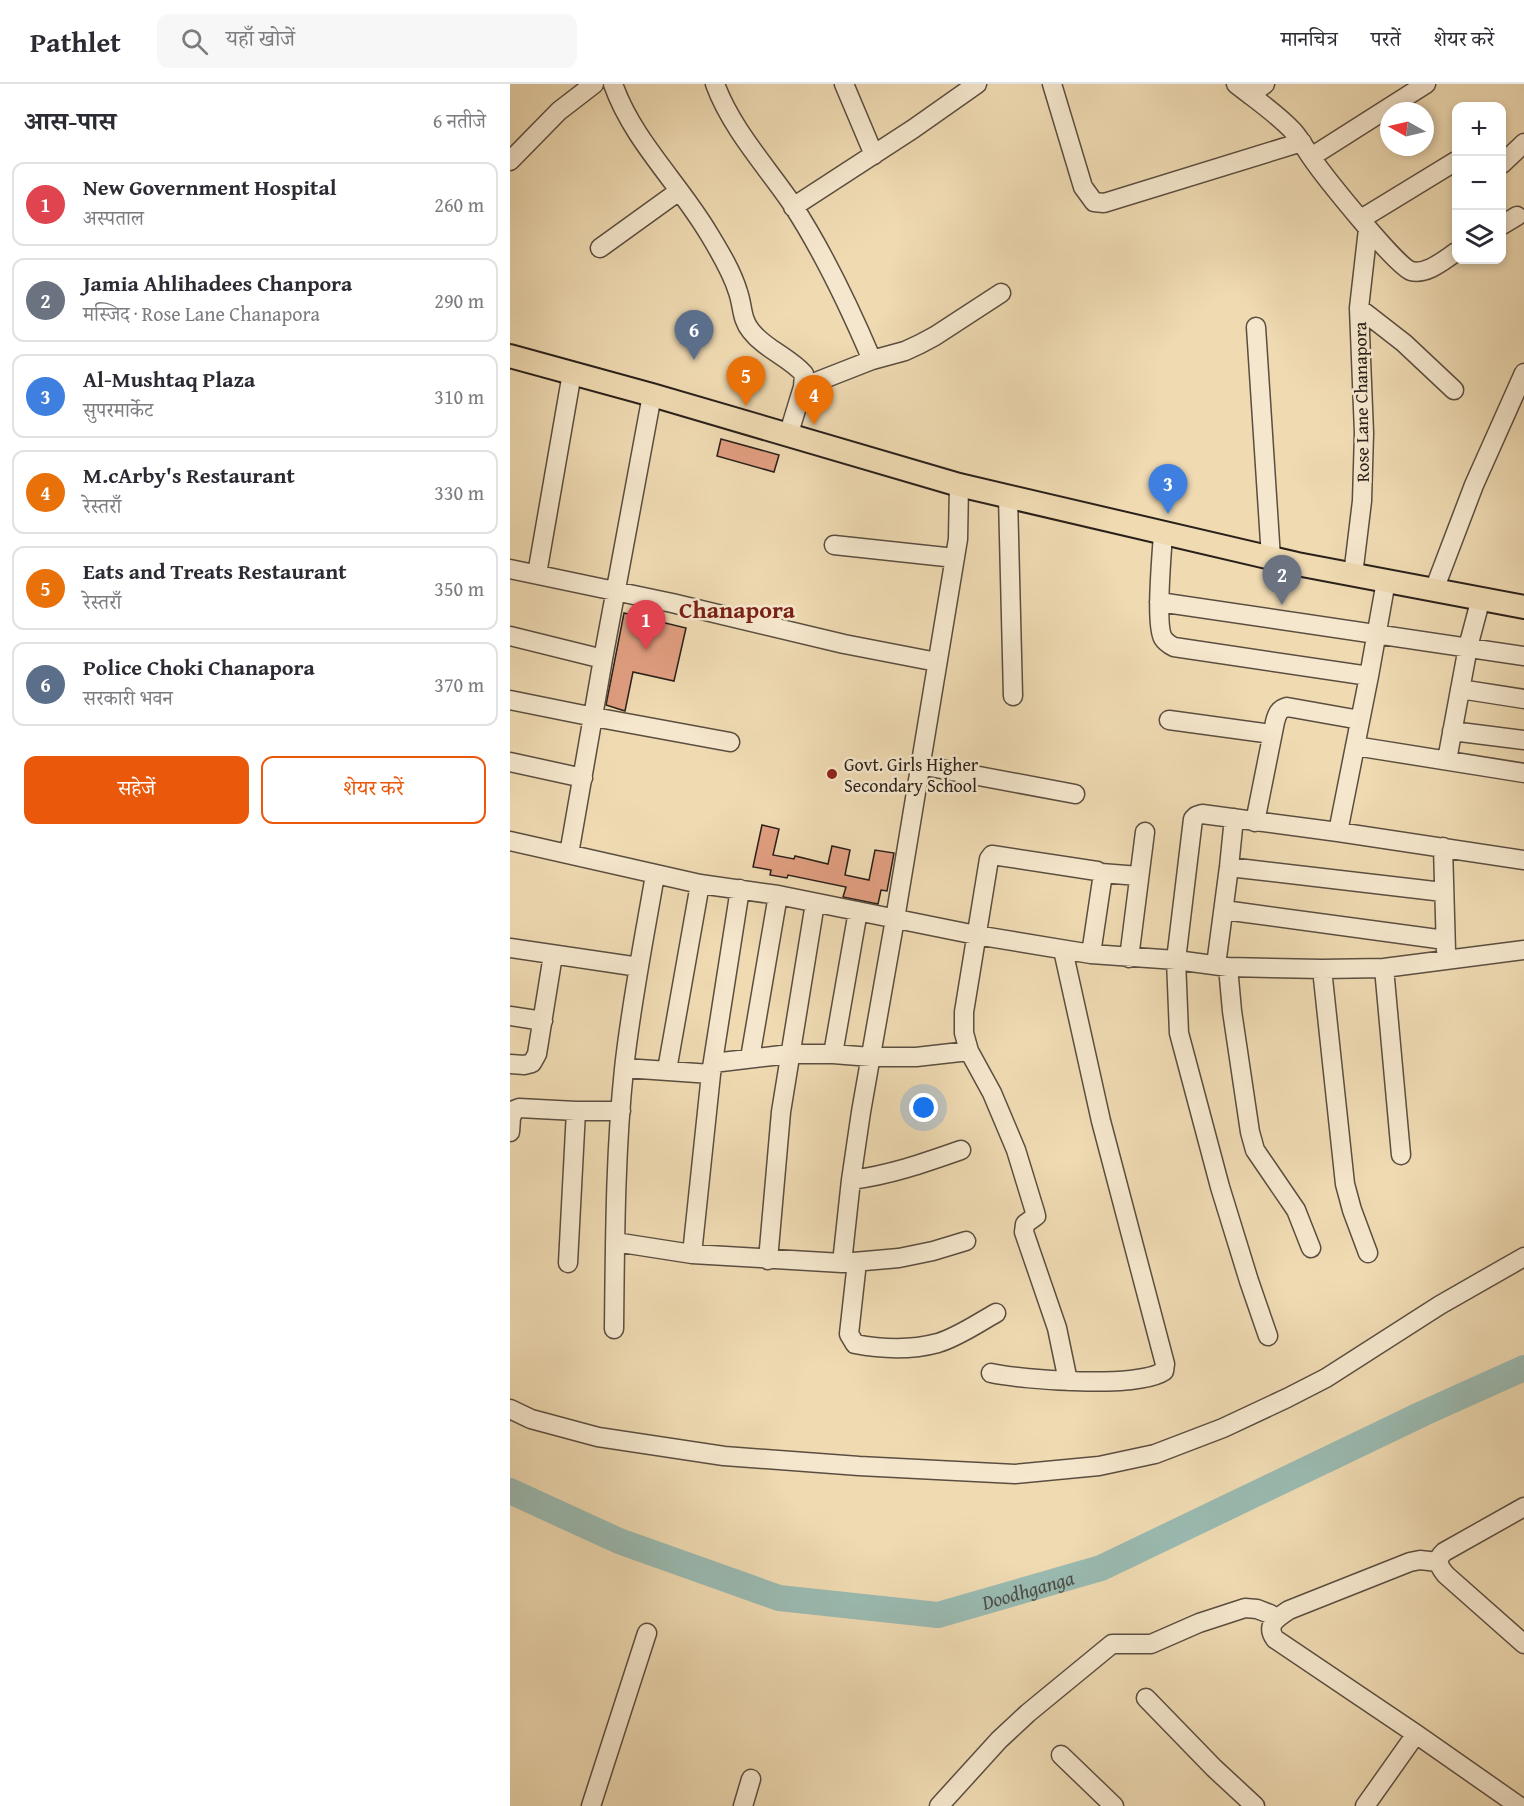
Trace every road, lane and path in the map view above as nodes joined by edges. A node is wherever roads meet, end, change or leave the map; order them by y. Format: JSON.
{"nodes":[{"id":1,"x":594,"y":84,"type":"edge"},
{"id":2,"x":613,"y":84,"type":"edge"},
{"id":3,"x":715,"y":84,"type":"edge"},
{"id":4,"x":844,"y":84,"type":"edge"},
{"id":5,"x":976,"y":84,"type":"edge"},
{"id":6,"x":1052,"y":84,"type":"edge"},
{"id":7,"x":1265,"y":84,"type":"edge"},
{"id":8,"x":1426,"y":84,"type":"edge"},
{"id":9,"x":1243,"y":90,"type":"edge"},
{"id":10,"x":1524,"y":143,"type":"edge"},
{"id":11,"x":1307,"y":150,"type":"junction"},
{"id":12,"x":874,"y":155,"type":"junction"},
{"id":13,"x":510,"y":161,"type":"edge"},
{"id":14,"x":1506,"y":161,"type":"edge"},
{"id":15,"x":1452,"y":163,"type":"edge"},
{"id":16,"x":679,"y":191,"type":"junction"},
{"id":17,"x":793,"y":207,"type":"junction"},
{"id":18,"x":1364,"y":224,"type":"junction"},
{"id":19,"x":600,"y":248,"type":"dead end"},
{"id":20,"x":1452,"y":254,"type":"edge"},
{"id":21,"x":1001,"y":293,"type":"dead end"},
{"id":22,"x":1359,"y":308,"type":"junction"},
{"id":23,"x":1256,"y":327,"type":"dead end"},
{"id":24,"x":510,"y":356,"type":"edge"},
{"id":25,"x":872,"y":360,"type":"junction"},
{"id":26,"x":572,"y":373,"type":"junction"},
{"id":27,"x":1523,"y":378,"type":"edge"},
{"id":28,"x":803,"y":387,"type":"junction"},
{"id":29,"x":1454,"y":390,"type":"dead end"},
{"id":30,"x":652,"y":395,"type":"junction"},
{"id":31,"x":788,"y":436,"type":"junction"},
{"id":32,"x":959,"y":485,"type":"junction"},
{"id":33,"x":1008,"y":497,"type":"junction"},
{"id":34,"x":1163,"y":533,"type":"junction"},
{"id":35,"x":834,"y":545,"type":"dead end"},
{"id":36,"x":955,"y":558,"type":"junction"},
{"id":37,"x":1271,"y":558,"type":"junction"},
{"id":38,"x":510,"y":569,"type":"edge"},
{"id":39,"x":537,"y":574,"type":"junction"},
{"id":40,"x":1353,"y":575,"type":"junction"},
{"id":41,"x":1386,"y":581,"type":"junction"},
{"id":42,"x":1434,"y":590,"type":"junction"},
{"id":43,"x":615,"y":592,"type":"junction"},
{"id":44,"x":1481,"y":598,"type":"junction"},
{"id":45,"x":1159,"y":602,"type":"junction"},
{"id":46,"x":1524,"y":607,"type":"edge"},
{"id":47,"x":1376,"y":633,"type":"junction"},
{"id":48,"x":510,"y":636,"type":"edge"},
{"id":49,"x":1468,"y":647,"type":"junction"},
{"id":50,"x":1524,"y":656,"type":"edge"},
{"id":51,"x":603,"y":658,"type":"junction"},
{"id":52,"x":938,"y":662,"type":"junction"},
{"id":53,"x":1369,"y":676,"type":"junction"},
{"id":54,"x":1460,"y":689,"type":"junction"},
{"id":55,"x":1013,"y":696,"type":"dead end"},
{"id":56,"x":1524,"y":699,"type":"edge"},
{"id":57,"x":510,"y":700,"type":"edge"},
{"id":58,"x":594,"y":717,"type":"junction"},
{"id":59,"x":1169,"y":720,"type":"dead end"},
{"id":60,"x":1360,"y":720,"type":"junction"},
{"id":61,"x":1452,"y":731,"type":"junction"},
{"id":62,"x":1272,"y":734,"type":"junction"},
{"id":63,"x":1524,"y":740,"type":"edge"},
{"id":64,"x":730,"y":742,"type":"dead end"},
{"id":65,"x":1355,"y":746,"type":"junction"},
{"id":66,"x":1447,"y":760,"type":"junction"},
{"id":67,"x":510,"y":762,"type":"edge"},
{"id":68,"x":920,"y":765,"type":"junction"},
{"id":69,"x":1524,"y":773,"type":"edge"},
{"id":70,"x":583,"y":778,"type":"junction"},
{"id":71,"x":1075,"y":794,"type":"dead end"},
{"id":72,"x":1234,"y":818,"type":"junction"},
{"id":73,"x":1255,"y":822,"type":"junction"},
{"id":74,"x":1145,"y":832,"type":"dead end"},
{"id":75,"x":1338,"y":832,"type":"junction"},
{"id":76,"x":510,"y":841,"type":"edge"},
{"id":77,"x":1443,"y":847,"type":"junction"},
{"id":78,"x":569,"y":854,"type":"junction"},
{"id":79,"x":1524,"y":860,"type":"edge"},
{"id":80,"x":1229,"y":867,"type":"junction"},
{"id":81,"x":1101,"y":873,"type":"junction"},
{"id":82,"x":655,"y":875,"type":"junction"},
{"id":83,"x":1139,"y":876,"type":"junction"},
{"id":84,"x":700,"y":884,"type":"junction"},
{"id":85,"x":740,"y":889,"type":"junction"},
{"id":86,"x":1443,"y":892,"type":"junction"},
{"id":87,"x":778,"y":895,"type":"junction"},
{"id":88,"x":815,"y":903,"type":"junction"},
{"id":89,"x":1224,"y":910,"type":"junction"},
{"id":90,"x":858,"y":911,"type":"junction"},
{"id":91,"x":895,"y":919,"type":"junction"},
{"id":92,"x":976,"y":935,"type":"junction"},
{"id":93,"x":1445,"y":940,"type":"junction"},
{"id":94,"x":510,"y":948,"type":"edge"},
{"id":95,"x":1063,"y":950,"type":"junction"},
{"id":96,"x":1524,"y":950,"type":"edge"},
{"id":97,"x":1091,"y":954,"type":"junction"},
{"id":98,"x":553,"y":955,"type":"junction"},
{"id":99,"x":1129,"y":958,"type":"junction"},
{"id":100,"x":1176,"y":960,"type":"junction"},
{"id":101,"x":1447,"y":960,"type":"junction"},
{"id":102,"x":1222,"y":966,"type":"junction"},
{"id":103,"x":639,"y":967,"type":"junction"},
{"id":104,"x":1384,"y":968,"type":"junction"},
{"id":105,"x":1323,"y":969,"type":"junction"},
{"id":106,"x":510,"y":1016,"type":"edge"},
{"id":107,"x":543,"y":1021,"type":"junction"},
{"id":108,"x":969,"y":1051,"type":"junction"},
{"id":109,"x":790,"y":1054,"type":"junction"},
{"id":110,"x":833,"y":1054,"type":"junction"},
{"id":111,"x":750,"y":1058,"type":"junction"},
{"id":112,"x":871,"y":1058,"type":"junction"},
{"id":113,"x":510,"y":1064,"type":"edge"},
{"id":114,"x":625,"y":1068,"type":"junction"},
{"id":115,"x":712,"y":1068,"type":"junction"},
{"id":116,"x":667,"y":1070,"type":"junction"},
{"id":117,"x":576,"y":1111,"type":"junction"},
{"id":118,"x":621,"y":1111,"type":"junction"},
{"id":119,"x":510,"y":1132,"type":"edge"},
{"id":120,"x":961,"y":1150,"type":"dead end"},
{"id":121,"x":1401,"y":1155,"type":"dead end"},
{"id":122,"x":851,"y":1180,"type":"junction"},
{"id":123,"x":966,"y":1241,"type":"dead end"},
{"id":124,"x":615,"y":1242,"type":"junction"},
{"id":125,"x":1311,"y":1248,"type":"dead end"},
{"id":126,"x":1368,"y":1253,"type":"dead end"},
{"id":127,"x":692,"y":1254,"type":"junction"},
{"id":128,"x":1524,"y":1257,"type":"edge"},
{"id":129,"x":768,"y":1260,"type":"junction"},
{"id":130,"x":568,"y":1263,"type":"dead end"},
{"id":131,"x":850,"y":1263,"type":"junction"},
{"id":132,"x":996,"y":1313,"type":"dead end"},
{"id":133,"x":614,"y":1329,"type":"dead end"},
{"id":134,"x":1268,"y":1336,"type":"dead end"},
{"id":135,"x":991,"y":1373,"type":"dead end"},
{"id":136,"x":1068,"y":1381,"type":"junction"},
{"id":137,"x":510,"y":1409,"type":"edge"},
{"id":138,"x":1524,"y":1507,"type":"edge"},
{"id":139,"x":1438,"y":1562,"type":"junction"},
{"id":140,"x":1276,"y":1619,"type":"junction"},
{"id":141,"x":647,"y":1633,"type":"dead end"},
{"id":142,"x":1520,"y":1635,"type":"edge"},
{"id":143,"x":1146,"y":1698,"type":"dead end"},
{"id":144,"x":1416,"y":1734,"type":"junction"},
{"id":145,"x":1061,"y":1755,"type":"dead end"},
{"id":146,"x":751,"y":1779,"type":"dead end"},
{"id":147,"x":591,"y":1806,"type":"edge"},
{"id":148,"x":743,"y":1806,"type":"edge"},
{"id":149,"x":939,"y":1806,"type":"edge"},
{"id":150,"x":1114,"y":1806,"type":"edge"},
{"id":151,"x":1255,"y":1806,"type":"edge"},
{"id":152,"x":1365,"y":1806,"type":"edge"},
{"id":153,"x":1519,"y":1806,"type":"edge"}],
"edges":[{"from":1,"to":13,"type":"street"},
{"from":2,"to":16,"type":"street"},
{"from":3,"to":17,"type":"street"},
{"from":4,"to":12,"type":"street"},
{"from":5,"to":12,"type":"street"},
{"from":6,"to":11,"type":"street"},
{"from":7,"to":9,"type":"street"},
{"from":8,"to":11,"type":"street"},
{"from":9,"to":11,"type":"street"},
{"from":10,"to":14,"type":"street"},
{"from":11,"to":18,"type":"street"},
{"from":12,"to":17,"type":"street"},
{"from":15,"to":18,"type":"street"},
{"from":16,"to":19,"type":"street"},
{"from":16,"to":28,"type":"street"},
{"from":17,"to":25,"type":"street"},
{"from":18,"to":20,"type":"street"},
{"from":18,"to":22,"type":"street","name":"Rose Lane Chanapora"},
{"from":21,"to":25,"type":"street"},
{"from":22,"to":29,"type":"street"},
{"from":22,"to":40,"type":"street","name":"Rose Lane Chanapora"},
{"from":23,"to":37,"type":"street"},
{"from":24,"to":26,"type":"main road"},
{"from":25,"to":28,"type":"street"},
{"from":26,"to":30,"type":"main road"},
{"from":26,"to":39,"type":"street"},
{"from":27,"to":42,"type":"street"},
{"from":28,"to":31,"type":"street"},
{"from":30,"to":31,"type":"main road"},
{"from":30,"to":43,"type":"street"},
{"from":31,"to":32,"type":"main road"},
{"from":32,"to":33,"type":"main road"},
{"from":32,"to":36,"type":"street"},
{"from":33,"to":34,"type":"main road"},
{"from":33,"to":55,"type":"street"},
{"from":34,"to":37,"type":"main road"},
{"from":34,"to":45,"type":"street"},
{"from":35,"to":36,"type":"street"},
{"from":36,"to":52,"type":"street"},
{"from":37,"to":40,"type":"main road"},
{"from":38,"to":39,"type":"street"},
{"from":39,"to":43,"type":"street"},
{"from":40,"to":41,"type":"main road"},
{"from":41,"to":42,"type":"main road"},
{"from":41,"to":47,"type":"street"},
{"from":42,"to":44,"type":"main road"},
{"from":43,"to":51,"type":"street"},
{"from":43,"to":52,"type":"street"},
{"from":44,"to":46,"type":"main road"},
{"from":44,"to":49,"type":"street"},
{"from":45,"to":47,"type":"street"},
{"from":45,"to":53,"type":"street"},
{"from":47,"to":49,"type":"street"},
{"from":47,"to":53,"type":"street"},
{"from":48,"to":51,"type":"street"},
{"from":49,"to":50,"type":"street"},
{"from":49,"to":54,"type":"street"},
{"from":51,"to":58,"type":"street"},
{"from":52,"to":68,"type":"street"},
{"from":53,"to":60,"type":"street"},
{"from":54,"to":56,"type":"street"},
{"from":54,"to":61,"type":"street"},
{"from":57,"to":58,"type":"street"},
{"from":58,"to":64,"type":"street"},
{"from":58,"to":70,"type":"street"},
{"from":59,"to":62,"type":"street"},
{"from":60,"to":62,"type":"street"},
{"from":60,"to":65,"type":"street"},
{"from":61,"to":63,"type":"street"},
{"from":61,"to":66,"type":"street"},
{"from":62,"to":73,"type":"street"},
{"from":65,"to":66,"type":"street"},
{"from":65,"to":75,"type":"street"},
{"from":66,"to":69,"type":"street"},
{"from":67,"to":70,"type":"street"},
{"from":68,"to":71,"type":"street"},
{"from":68,"to":91,"type":"street"},
{"from":70,"to":78,"type":"street"},
{"from":72,"to":73,"type":"street"},
{"from":72,"to":80,"type":"street"},
{"from":72,"to":100,"type":"street"},
{"from":73,"to":75,"type":"street"},
{"from":74,"to":83,"type":"street"},
{"from":75,"to":77,"type":"street"},
{"from":76,"to":78,"type":"street"},
{"from":77,"to":79,"type":"street"},
{"from":77,"to":86,"type":"street"},
{"from":78,"to":82,"type":"street"},
{"from":80,"to":86,"type":"street"},
{"from":80,"to":89,"type":"street"},
{"from":81,"to":83,"type":"street"},
{"from":81,"to":92,"type":"street"},
{"from":81,"to":97,"type":"street"},
{"from":82,"to":84,"type":"street"},
{"from":82,"to":103,"type":"street"},
{"from":83,"to":99,"type":"street"},
{"from":84,"to":85,"type":"street"},
{"from":84,"to":116,"type":"street"},
{"from":85,"to":87,"type":"street"},
{"from":85,"to":115,"type":"street"},
{"from":86,"to":93,"type":"street"},
{"from":87,"to":88,"type":"street"},
{"from":87,"to":111,"type":"street"},
{"from":88,"to":90,"type":"street"},
{"from":88,"to":109,"type":"street"},
{"from":89,"to":93,"type":"street"},
{"from":89,"to":102,"type":"street"},
{"from":90,"to":91,"type":"street"},
{"from":90,"to":110,"type":"street"},
{"from":91,"to":92,"type":"street"},
{"from":91,"to":112,"type":"street"},
{"from":92,"to":95,"type":"street"},
{"from":92,"to":108,"type":"street"},
{"from":93,"to":101,"type":"street"},
{"from":94,"to":98,"type":"street"},
{"from":95,"to":97,"type":"street"},
{"from":95,"to":136,"type":"street"},
{"from":96,"to":101,"type":"street"},
{"from":97,"to":99,"type":"street"},
{"from":98,"to":103,"type":"street"},
{"from":98,"to":107,"type":"street"},
{"from":99,"to":100,"type":"street"},
{"from":100,"to":102,"type":"street"},
{"from":100,"to":134,"type":"street"},
{"from":101,"to":104,"type":"street"},
{"from":102,"to":105,"type":"street"},
{"from":102,"to":125,"type":"street"},
{"from":103,"to":114,"type":"street"},
{"from":104,"to":105,"type":"street"},
{"from":104,"to":121,"type":"street"},
{"from":105,"to":126,"type":"street"},
{"from":106,"to":107,"type":"street"},
{"from":107,"to":113,"type":"street"},
{"from":108,"to":112,"type":"street"},
{"from":108,"to":136,"type":"street"},
{"from":109,"to":110,"type":"street"},
{"from":109,"to":111,"type":"street"},
{"from":109,"to":129,"type":"street"},
{"from":110,"to":112,"type":"street"},
{"from":111,"to":115,"type":"street"},
{"from":112,"to":122,"type":"street"},
{"from":114,"to":116,"type":"street"},
{"from":114,"to":118,"type":"street"},
{"from":115,"to":116,"type":"street"},
{"from":115,"to":127,"type":"street"},
{"from":117,"to":118,"type":"street"},
{"from":117,"to":119,"type":"street"},
{"from":117,"to":130,"type":"street"},
{"from":118,"to":124,"type":"street"},
{"from":120,"to":122,"type":"street"},
{"from":122,"to":131,"type":"street"},
{"from":123,"to":131,"type":"street"},
{"from":124,"to":127,"type":"street"},
{"from":124,"to":133,"type":"street"},
{"from":127,"to":129,"type":"street"},
{"from":128,"to":137,"type":"street"},
{"from":129,"to":131,"type":"street"},
{"from":131,"to":132,"type":"street"},
{"from":135,"to":136,"type":"street"},
{"from":138,"to":139,"type":"street"},
{"from":139,"to":140,"type":"street"},
{"from":139,"to":142,"type":"street"},
{"from":140,"to":144,"type":"street"},
{"from":140,"to":149,"type":"street"},
{"from":141,"to":147,"type":"street"},
{"from":143,"to":151,"type":"street"},
{"from":144,"to":152,"type":"street"},
{"from":144,"to":153,"type":"street"},
{"from":145,"to":150,"type":"street"},
{"from":146,"to":148,"type":"street"}]}
